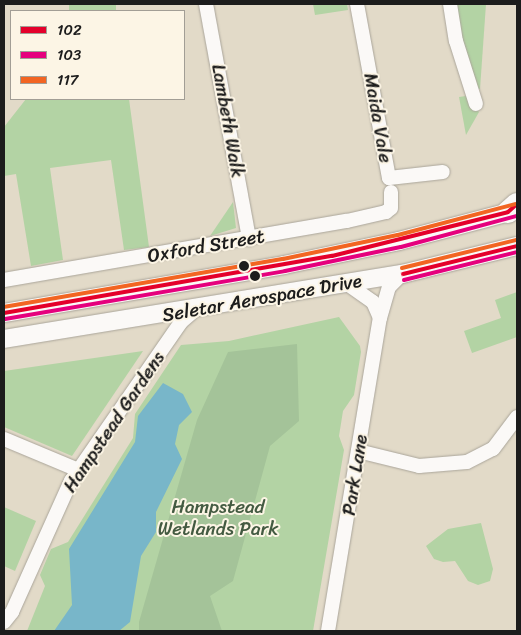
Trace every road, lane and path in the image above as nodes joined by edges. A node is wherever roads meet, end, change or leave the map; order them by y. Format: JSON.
{"nodes":[{"id":1,"x":206,"y":4,"type":"edge"},
{"id":2,"x":357,"y":4,"type":"edge"},
{"id":3,"x":450,"y":4,"type":"edge"},
{"id":4,"x":476,"y":104,"type":"dead end"},
{"id":5,"x":443,"y":172,"type":"dead end"},
{"id":6,"x":391,"y":192,"type":"dead end"},
{"id":7,"x":514,"y":209,"type":"edge"},
{"id":8,"x":249,"y":239,"type":"junction"},
{"id":9,"x":517,"y":246,"type":"edge"},
{"id":10,"x":402,"y":274,"type":"junction"},
{"id":11,"x":4,"y":280,"type":"edge"},
{"id":12,"x":346,"y":283,"type":"junction"},
{"id":13,"x":196,"y":309,"type":"junction"},
{"id":14,"x":4,"y":313,"type":"edge"},
{"id":15,"x":380,"y":318,"type":"junction"},
{"id":16,"x":4,"y":339,"type":"edge"},
{"id":17,"x":517,"y":417,"type":"edge"},
{"id":18,"x":4,"y":439,"type":"edge"},
{"id":19,"x":358,"y":451,"type":"junction"},
{"id":20,"x":78,"y":470,"type":"junction"},
{"id":21,"x":4,"y":622,"type":"edge"},
{"id":22,"x":328,"y":631,"type":"edge"}],
"edges":[{"from":1,"to":8,"type":"street","name":"Lambeth Walk"},
{"from":2,"to":5,"type":"street","name":"Maida Vale"},
{"from":3,"to":4,"type":"street"},
{"from":6,"to":8,"type":"street","name":"Oxford Street"},
{"from":7,"to":14,"type":"street","name":"Seletar Aerospace Drive"},
{"from":8,"to":11,"type":"street","name":"Oxford Street"},
{"from":9,"to":10,"type":"street","name":"Seletar Aerospace Drive"},
{"from":10,"to":12,"type":"street","name":"Seletar Aerospace Drive"},
{"from":10,"to":15,"type":"street","name":"Park Lane"},
{"from":12,"to":13,"type":"street","name":"Seletar Aerospace Drive"},
{"from":12,"to":15,"type":"street"},
{"from":13,"to":16,"type":"street","name":"Seletar Aerospace Drive"},
{"from":13,"to":20,"type":"street","name":"Hampstead Gardens"},
{"from":15,"to":19,"type":"street","name":"Park Lane"},
{"from":17,"to":19,"type":"street"},
{"from":18,"to":20,"type":"street"},
{"from":19,"to":22,"type":"street","name":"Park Lane"},
{"from":20,"to":21,"type":"street","name":"Hampstead Gardens"}]}
